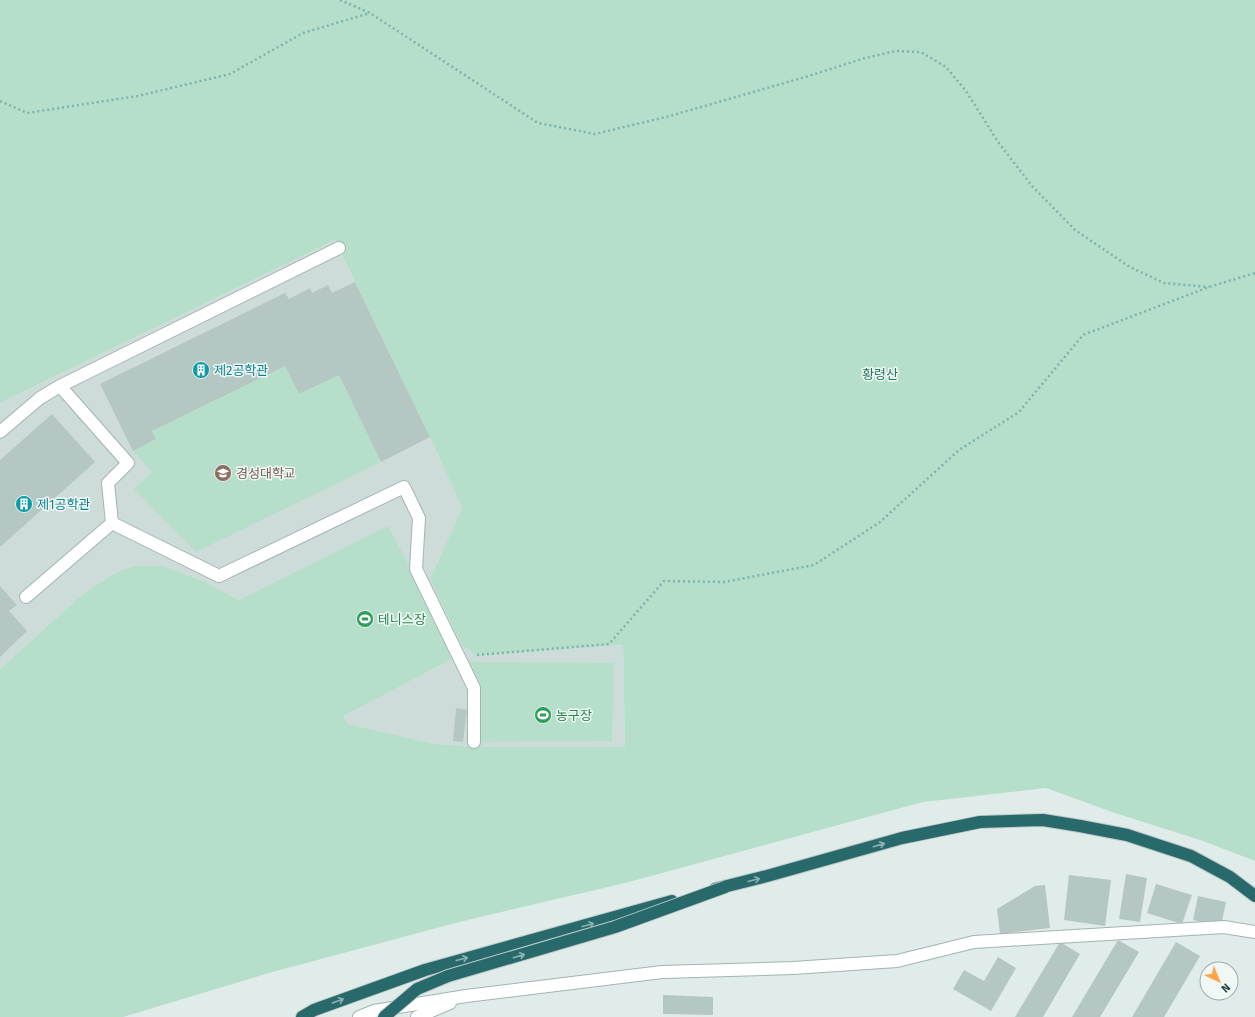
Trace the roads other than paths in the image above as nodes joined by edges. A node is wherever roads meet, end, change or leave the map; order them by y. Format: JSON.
{"nodes":[{"id":1,"x":339,"y":248,"type":"dead end"},
{"id":2,"x":60,"y":386,"type":"junction"},
{"id":3,"x":0,"y":432,"type":"edge"},
{"id":4,"x":112,"y":523,"type":"junction"},
{"id":5,"x":26,"y":597,"type":"dead end"},
{"id":6,"x":474,"y":742,"type":"dead end"},
{"id":7,"x":725,"y":887,"type":"junction"},
{"id":8,"x":1255,"y":896,"type":"edge"},
{"id":9,"x":1255,"y":932,"type":"edge"},
{"id":10,"x":466,"y":996,"type":"junction"},
{"id":11,"x":302,"y":1017,"type":"edge"},
{"id":12,"x":359,"y":1017,"type":"edge"},
{"id":13,"x":384,"y":1017,"type":"edge"},
{"id":14,"x":417,"y":1017,"type":"edge"}],
"edges":[{"from":1,"to":2,"type":"lane"},
{"from":2,"to":3,"type":"lane"},
{"from":2,"to":4,"type":"lane"},
{"from":4,"to":5,"type":"lane"},
{"from":4,"to":6,"type":"lane"},
{"from":7,"to":8,"type":"highway","one_way":true},
{"from":11,"to":7,"type":"highway","one_way":true,"bridge":true},
{"from":13,"to":7,"type":"highway","one_way":true,"bridge":true},
{"from":9,"to":10,"type":"lane"},
{"from":10,"to":12,"type":"lane"},
{"from":10,"to":14,"type":"lane"}]}
